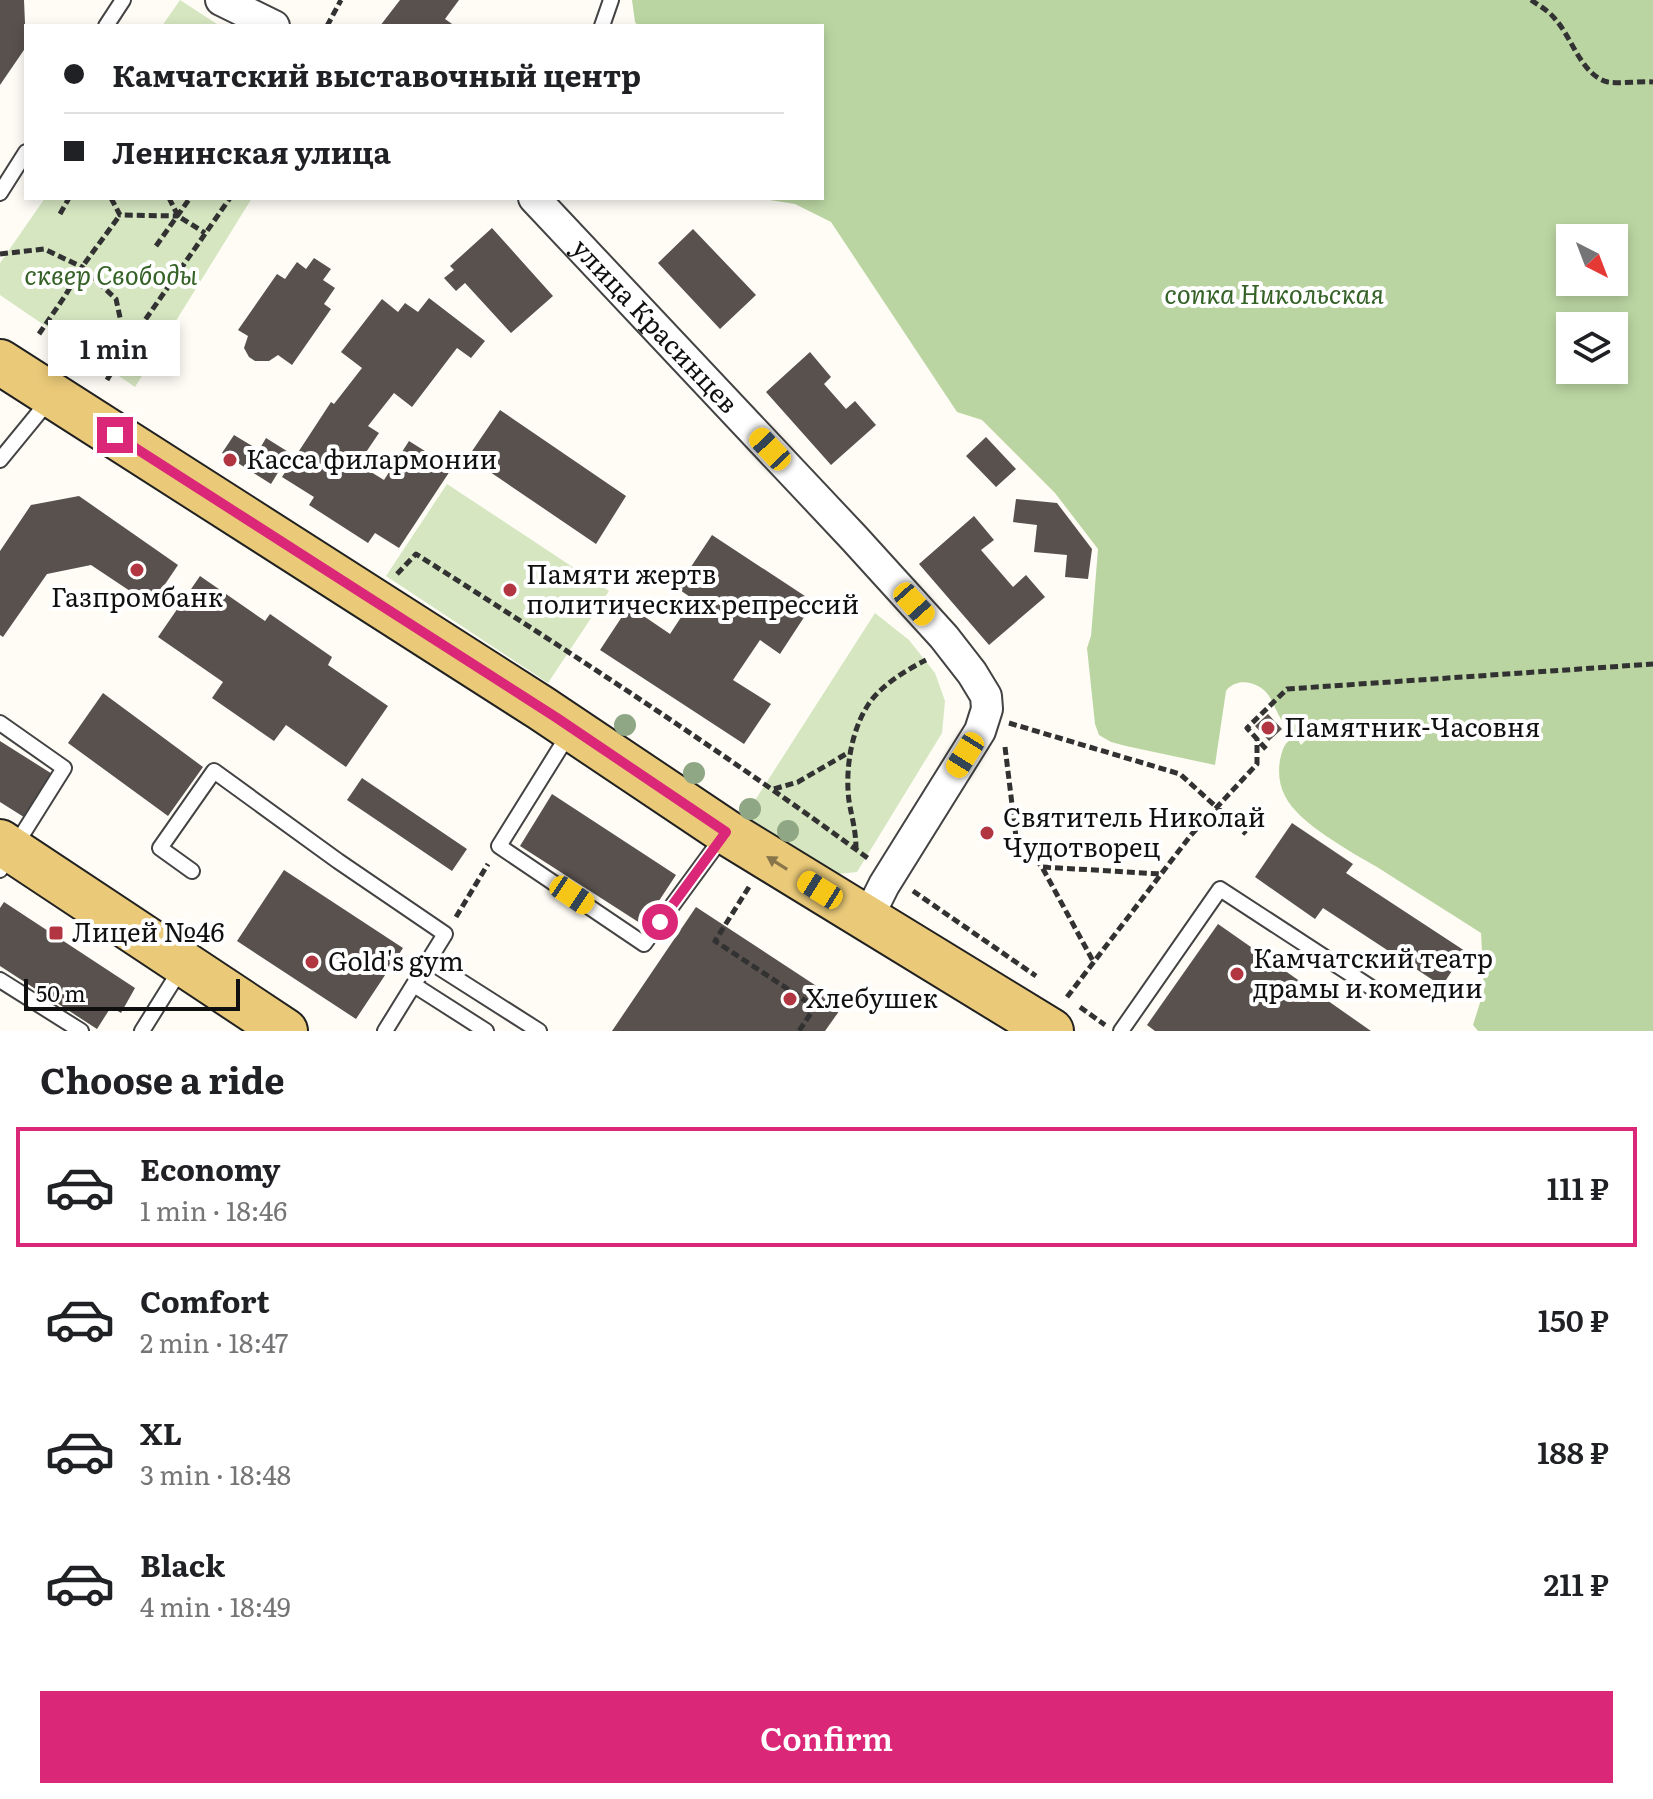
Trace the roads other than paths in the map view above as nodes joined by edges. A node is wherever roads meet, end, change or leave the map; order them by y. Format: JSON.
{"nodes":[{"id":1,"x":123,"y":0,"type":"edge"},
{"id":2,"x":221,"y":0,"type":"edge"},
{"id":3,"x":611,"y":0,"type":"edge"},
{"id":4,"x":107,"y":24,"type":"edge"},
{"id":5,"x":270,"y":24,"type":"edge"},
{"id":6,"x":603,"y":24,"type":"edge"},
{"id":7,"x":24,"y":155,"type":"edge"},
{"id":8,"x":0,"y":193,"type":"edge"},
{"id":9,"x":536,"y":200,"type":"edge"},
{"id":10,"x":0,"y":362,"type":"edge"},
{"id":11,"x":53,"y":396,"type":"junction"},
{"id":12,"x":0,"y":460,"type":"edge"},
{"id":13,"x":0,"y":723,"type":"edge"},
{"id":14,"x":572,"y":728,"type":"junction"},
{"id":15,"x":726,"y":832,"type":"junction"},
{"id":16,"x":4,"y":854,"type":"edge"},
{"id":17,"x":192,"y":871,"type":"dead end"},
{"id":18,"x":867,"y":919,"type":"junction"},
{"id":19,"x":429,"y":961,"type":"junction"},
{"id":20,"x":184,"y":964,"type":"junction"},
{"id":21,"x":0,"y":980,"type":"edge"},
{"id":22,"x":414,"y":985,"type":"junction"},
{"id":23,"x":1378,"y":992,"type":"dead end"},
{"id":24,"x":1066,"y":1011,"type":"edge"},
{"id":25,"x":81,"y":1031,"type":"edge"},
{"id":26,"x":142,"y":1031,"type":"edge"},
{"id":27,"x":285,"y":1031,"type":"edge"},
{"id":28,"x":385,"y":1031,"type":"edge"},
{"id":29,"x":486,"y":1031,"type":"edge"},
{"id":30,"x":539,"y":1031,"type":"edge"},
{"id":31,"x":1121,"y":1031,"type":"edge"}],
"edges":[{"from":1,"to":4,"type":"lane"},
{"from":2,"to":5,"type":"street"},
{"from":3,"to":6,"type":"lane"},
{"from":7,"to":8,"type":"lane"},
{"from":9,"to":18,"type":"street","name":"улица Красинцев"},
{"from":10,"to":11,"type":"main road"},
{"from":11,"to":12,"type":"lane"},
{"from":11,"to":14,"type":"main road"},
{"from":13,"to":16,"type":"lane"},
{"from":14,"to":15,"type":"main road"},
{"from":14,"to":15,"type":"lane"},
{"from":18,"to":15,"type":"main road","one_way":true},
{"from":16,"to":20,"type":"main road"},
{"from":17,"to":19,"type":"lane"},
{"from":18,"to":24,"type":"main road"},
{"from":19,"to":22,"type":"lane"},
{"from":19,"to":30,"type":"lane"},
{"from":20,"to":26,"type":"lane"},
{"from":20,"to":27,"type":"main road"},
{"from":21,"to":25,"type":"lane"},
{"from":22,"to":28,"type":"lane"},
{"from":22,"to":29,"type":"lane"},
{"from":23,"to":31,"type":"lane"}]}
